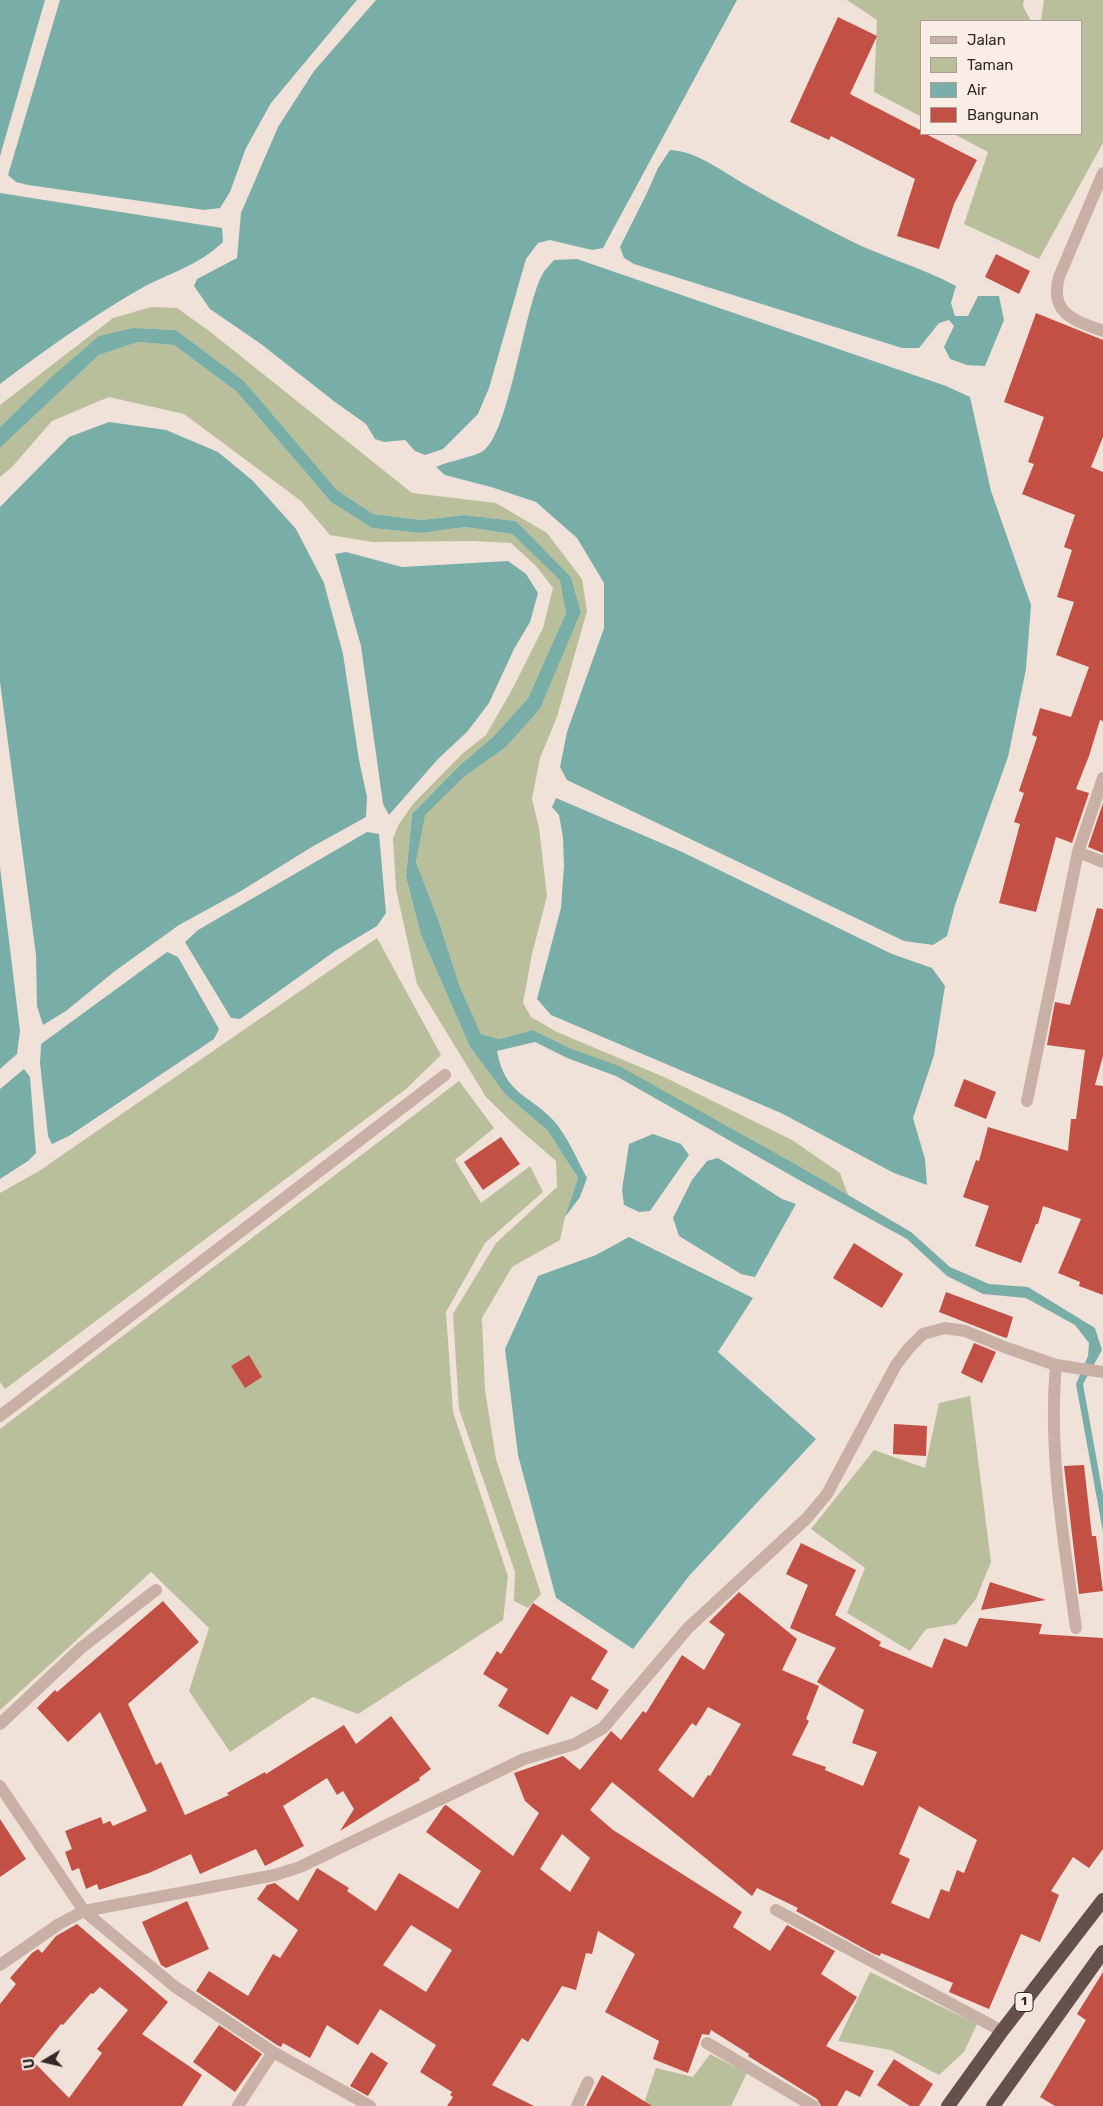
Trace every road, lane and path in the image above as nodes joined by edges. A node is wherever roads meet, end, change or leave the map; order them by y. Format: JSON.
{"nodes":[{"id":1,"x":1103,"y":173,"type":"edge"},
{"id":2,"x":1103,"y":332,"type":"edge"},
{"id":3,"x":1103,"y":778,"type":"edge"},
{"id":4,"x":1078,"y":852,"type":"junction"},
{"id":5,"x":1103,"y":862,"type":"edge"},
{"id":6,"x":445,"y":1076,"type":"dead end"},
{"id":7,"x":1027,"y":1101,"type":"dead end"},
{"id":8,"x":1056,"y":1365,"type":"junction"},
{"id":9,"x":1102,"y":1372,"type":"edge"},
{"id":10,"x":0,"y":1416,"type":"edge"},
{"id":11,"x":156,"y":1590,"type":"dead end"},
{"id":12,"x":1076,"y":1628,"type":"dead end"},
{"id":13,"x":0,"y":1724,"type":"edge"},
{"id":14,"x":0,"y":1786,"type":"edge"},
{"id":15,"x":4,"y":1801,"type":"edge"},
{"id":16,"x":1103,"y":1900,"type":"edge"},
{"id":17,"x":776,"y":1910,"type":"dead end"},
{"id":18,"x":84,"y":1911,"type":"junction"},
{"id":19,"x":1103,"y":1952,"type":"edge"},
{"id":20,"x":0,"y":1966,"type":"edge"},
{"id":21,"x":1002,"y":2031,"type":"junction"},
{"id":22,"x":707,"y":2043,"type":"dead end"},
{"id":23,"x":273,"y":2052,"type":"junction"},
{"id":24,"x":588,"y":2082,"type":"dead end"},
{"id":25,"x":238,"y":2106,"type":"edge"},
{"id":26,"x":370,"y":2106,"type":"edge"},
{"id":27,"x":577,"y":2106,"type":"edge"},
{"id":28,"x":813,"y":2106,"type":"edge"},
{"id":29,"x":948,"y":2106,"type":"edge"},
{"id":30,"x":993,"y":2106,"type":"edge"}],
"edges":[{"from":1,"to":2,"type":"street"},
{"from":3,"to":4,"type":"street"},
{"from":4,"to":5,"type":"street"},
{"from":4,"to":7,"type":"street"},
{"from":6,"to":10,"type":"street"},
{"from":8,"to":9,"type":"street"},
{"from":8,"to":12,"type":"street"},
{"from":8,"to":18,"type":"street"},
{"from":11,"to":13,"type":"street"},
{"from":14,"to":15,"type":"street"},
{"from":15,"to":18,"type":"street"},
{"from":16,"to":21,"type":"highway","number":"1"},
{"from":17,"to":21,"type":"street"},
{"from":18,"to":20,"type":"street"},
{"from":18,"to":23,"type":"street"},
{"from":19,"to":30,"type":"highway"},
{"from":21,"to":29,"type":"highway","number":"1"},
{"from":22,"to":28,"type":"street"},
{"from":23,"to":25,"type":"street"},
{"from":23,"to":26,"type":"street"},
{"from":24,"to":27,"type":"street"}]}
